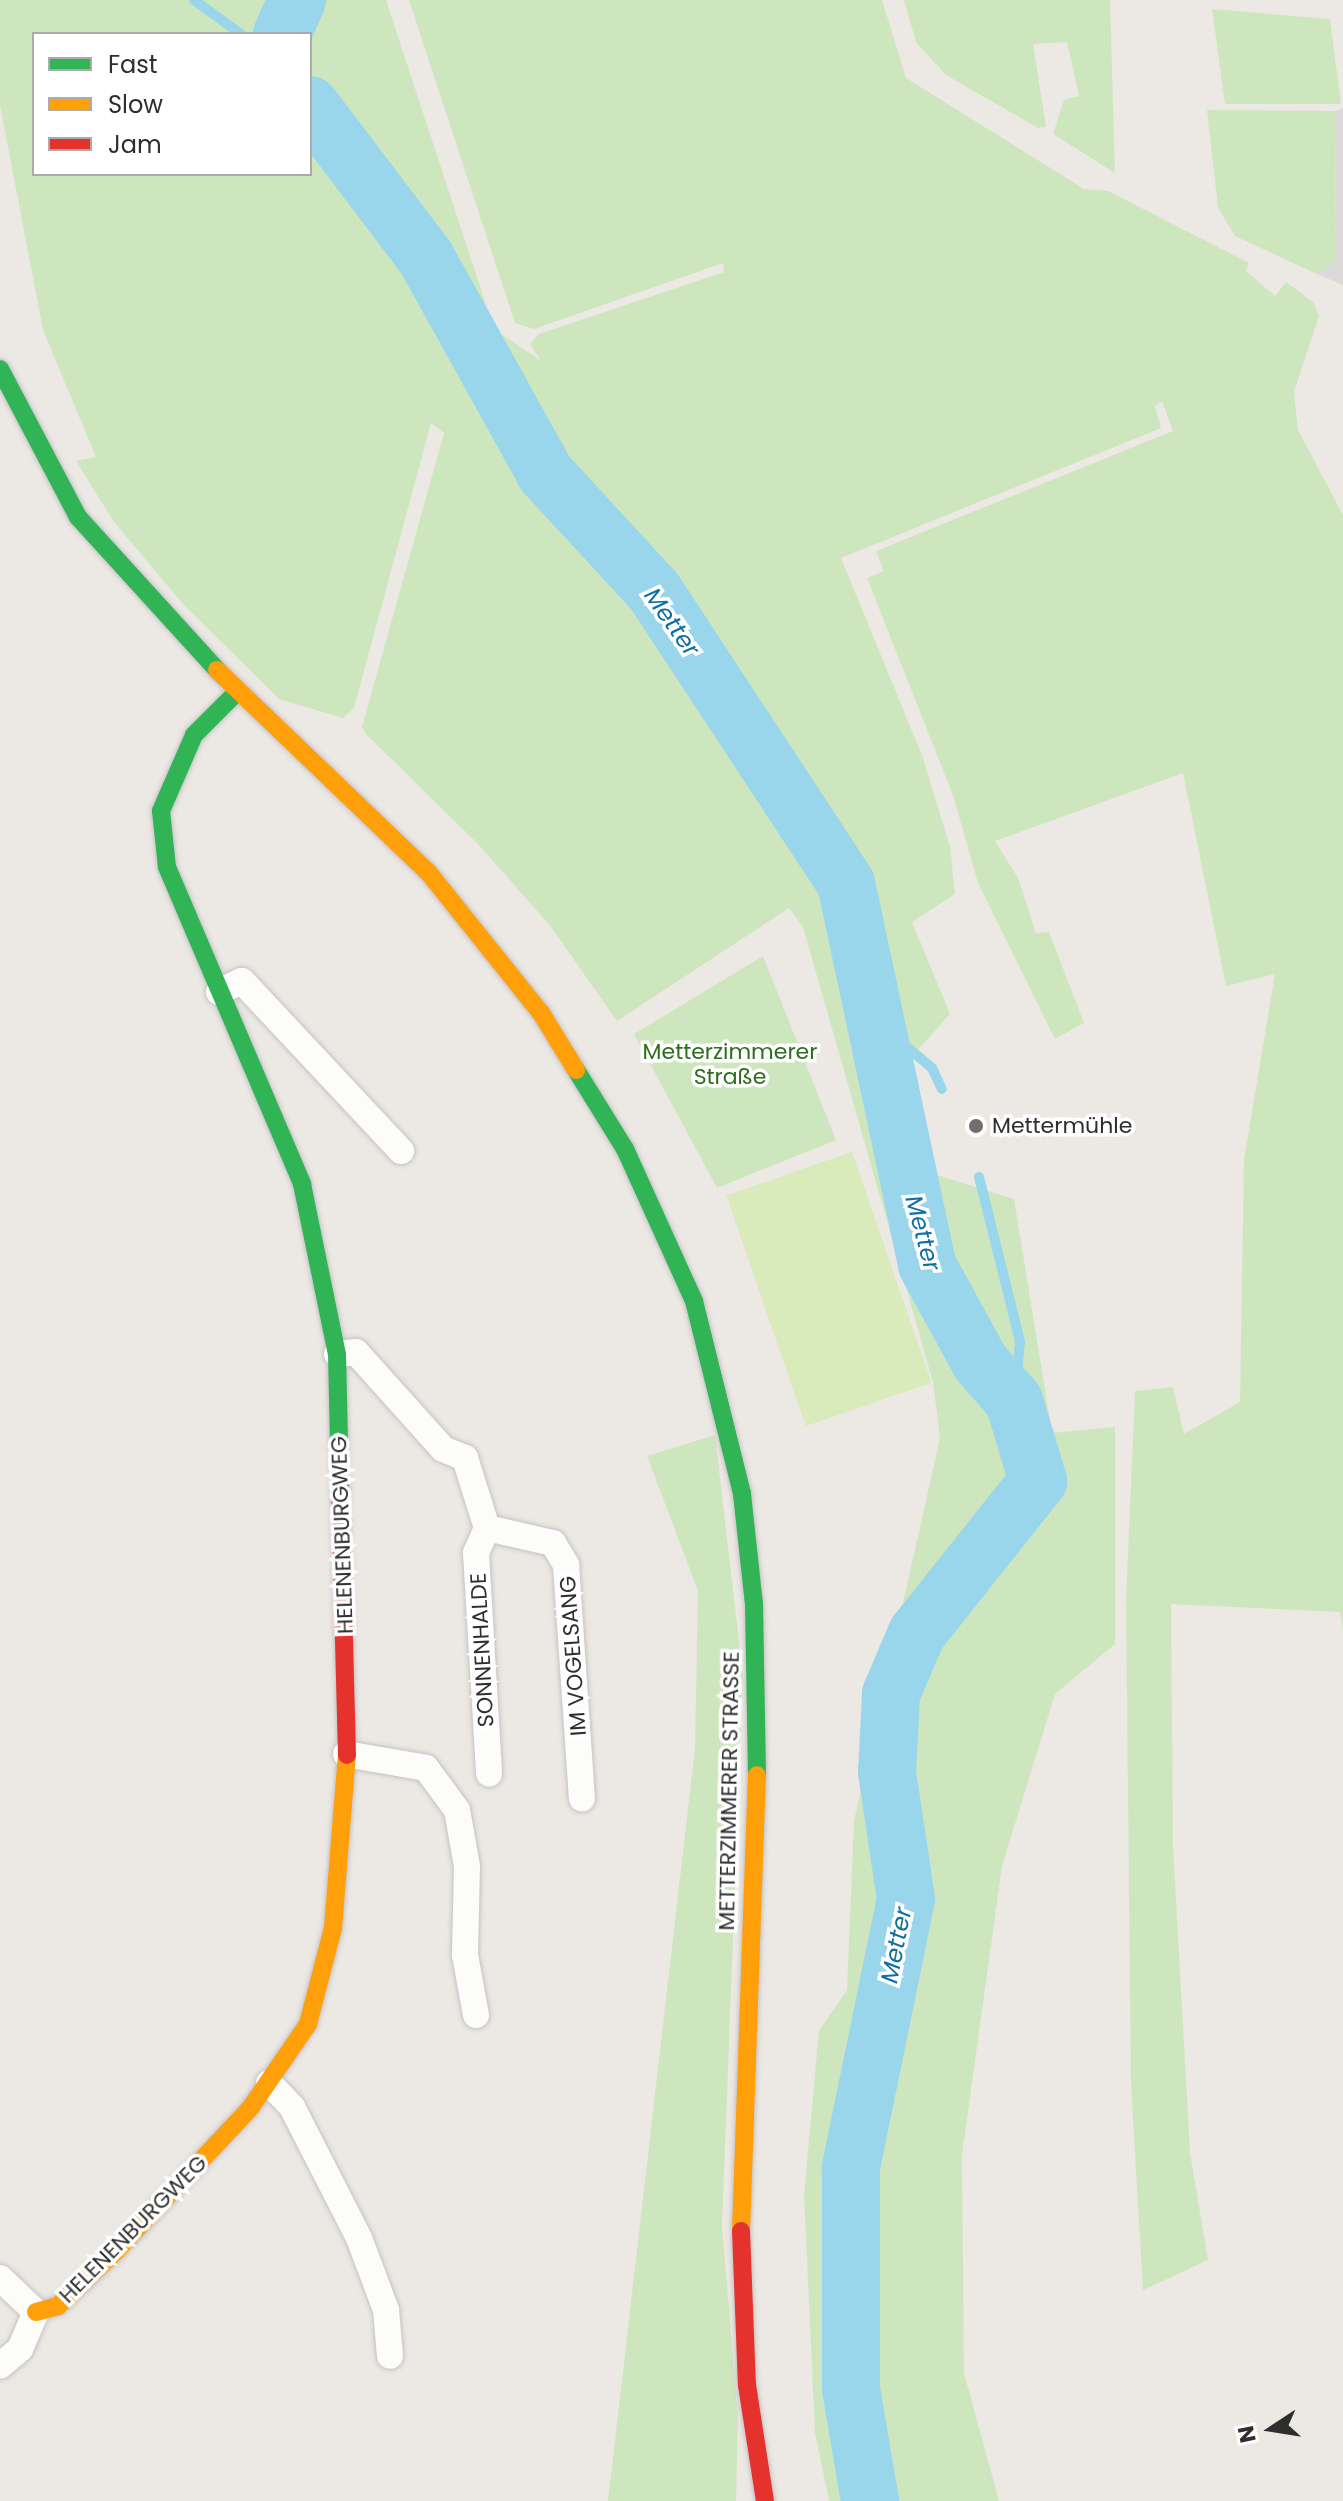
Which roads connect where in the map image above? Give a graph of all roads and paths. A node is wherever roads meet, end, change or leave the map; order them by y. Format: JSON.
{"nodes":[{"id":1,"x":0,"y":369,"type":"edge"},
{"id":2,"x":237,"y":692,"type":"junction"},
{"id":3,"x":219,"y":992,"type":"junction"},
{"id":4,"x":401,"y":1151,"type":"dead end"},
{"id":5,"x":337,"y":1354,"type":"junction"},
{"id":6,"x":487,"y":1528,"type":"junction"},
{"id":7,"x":346,"y":1754,"type":"junction"},
{"id":8,"x":489,"y":1774,"type":"dead end"},
{"id":9,"x":582,"y":1798,"type":"dead end"},
{"id":10,"x":476,"y":2015,"type":"dead end"},
{"id":11,"x":269,"y":2083,"type":"junction"},
{"id":12,"x":0,"y":2278,"type":"edge"},
{"id":13,"x":36,"y":2312,"type":"junction"},
{"id":14,"x":390,"y":2356,"type":"dead end"},
{"id":15,"x":0,"y":2366,"type":"edge"},
{"id":16,"x":765,"y":2501,"type":"edge"}],
"edges":[{"from":1,"to":2,"type":"main road","name":"METTERZIMMERER STRASSE"},
{"from":2,"to":3,"type":"main road","name":"HELENENBURGWEG"},
{"from":2,"to":16,"type":"main road","name":"METTERZIMMERER STRASSE"},
{"from":3,"to":4,"type":"street"},
{"from":3,"to":5,"type":"main road","name":"HELENENBURGWEG"},
{"from":5,"to":6,"type":"street"},
{"from":5,"to":7,"type":"main road","name":"HELENENBURGWEG"},
{"from":6,"to":8,"type":"street","name":"SONNENHALDE"},
{"from":6,"to":9,"type":"street","name":"IM VOGELSANG"},
{"from":7,"to":10,"type":"street"},
{"from":7,"to":11,"type":"main road","name":"HELENENBURGWEG"},
{"from":11,"to":13,"type":"main road","name":"HELENENBURGWEG"},
{"from":11,"to":14,"type":"street"},
{"from":12,"to":13,"type":"street"},
{"from":13,"to":15,"type":"street","name":"HELENENBURGWEG"}]}
